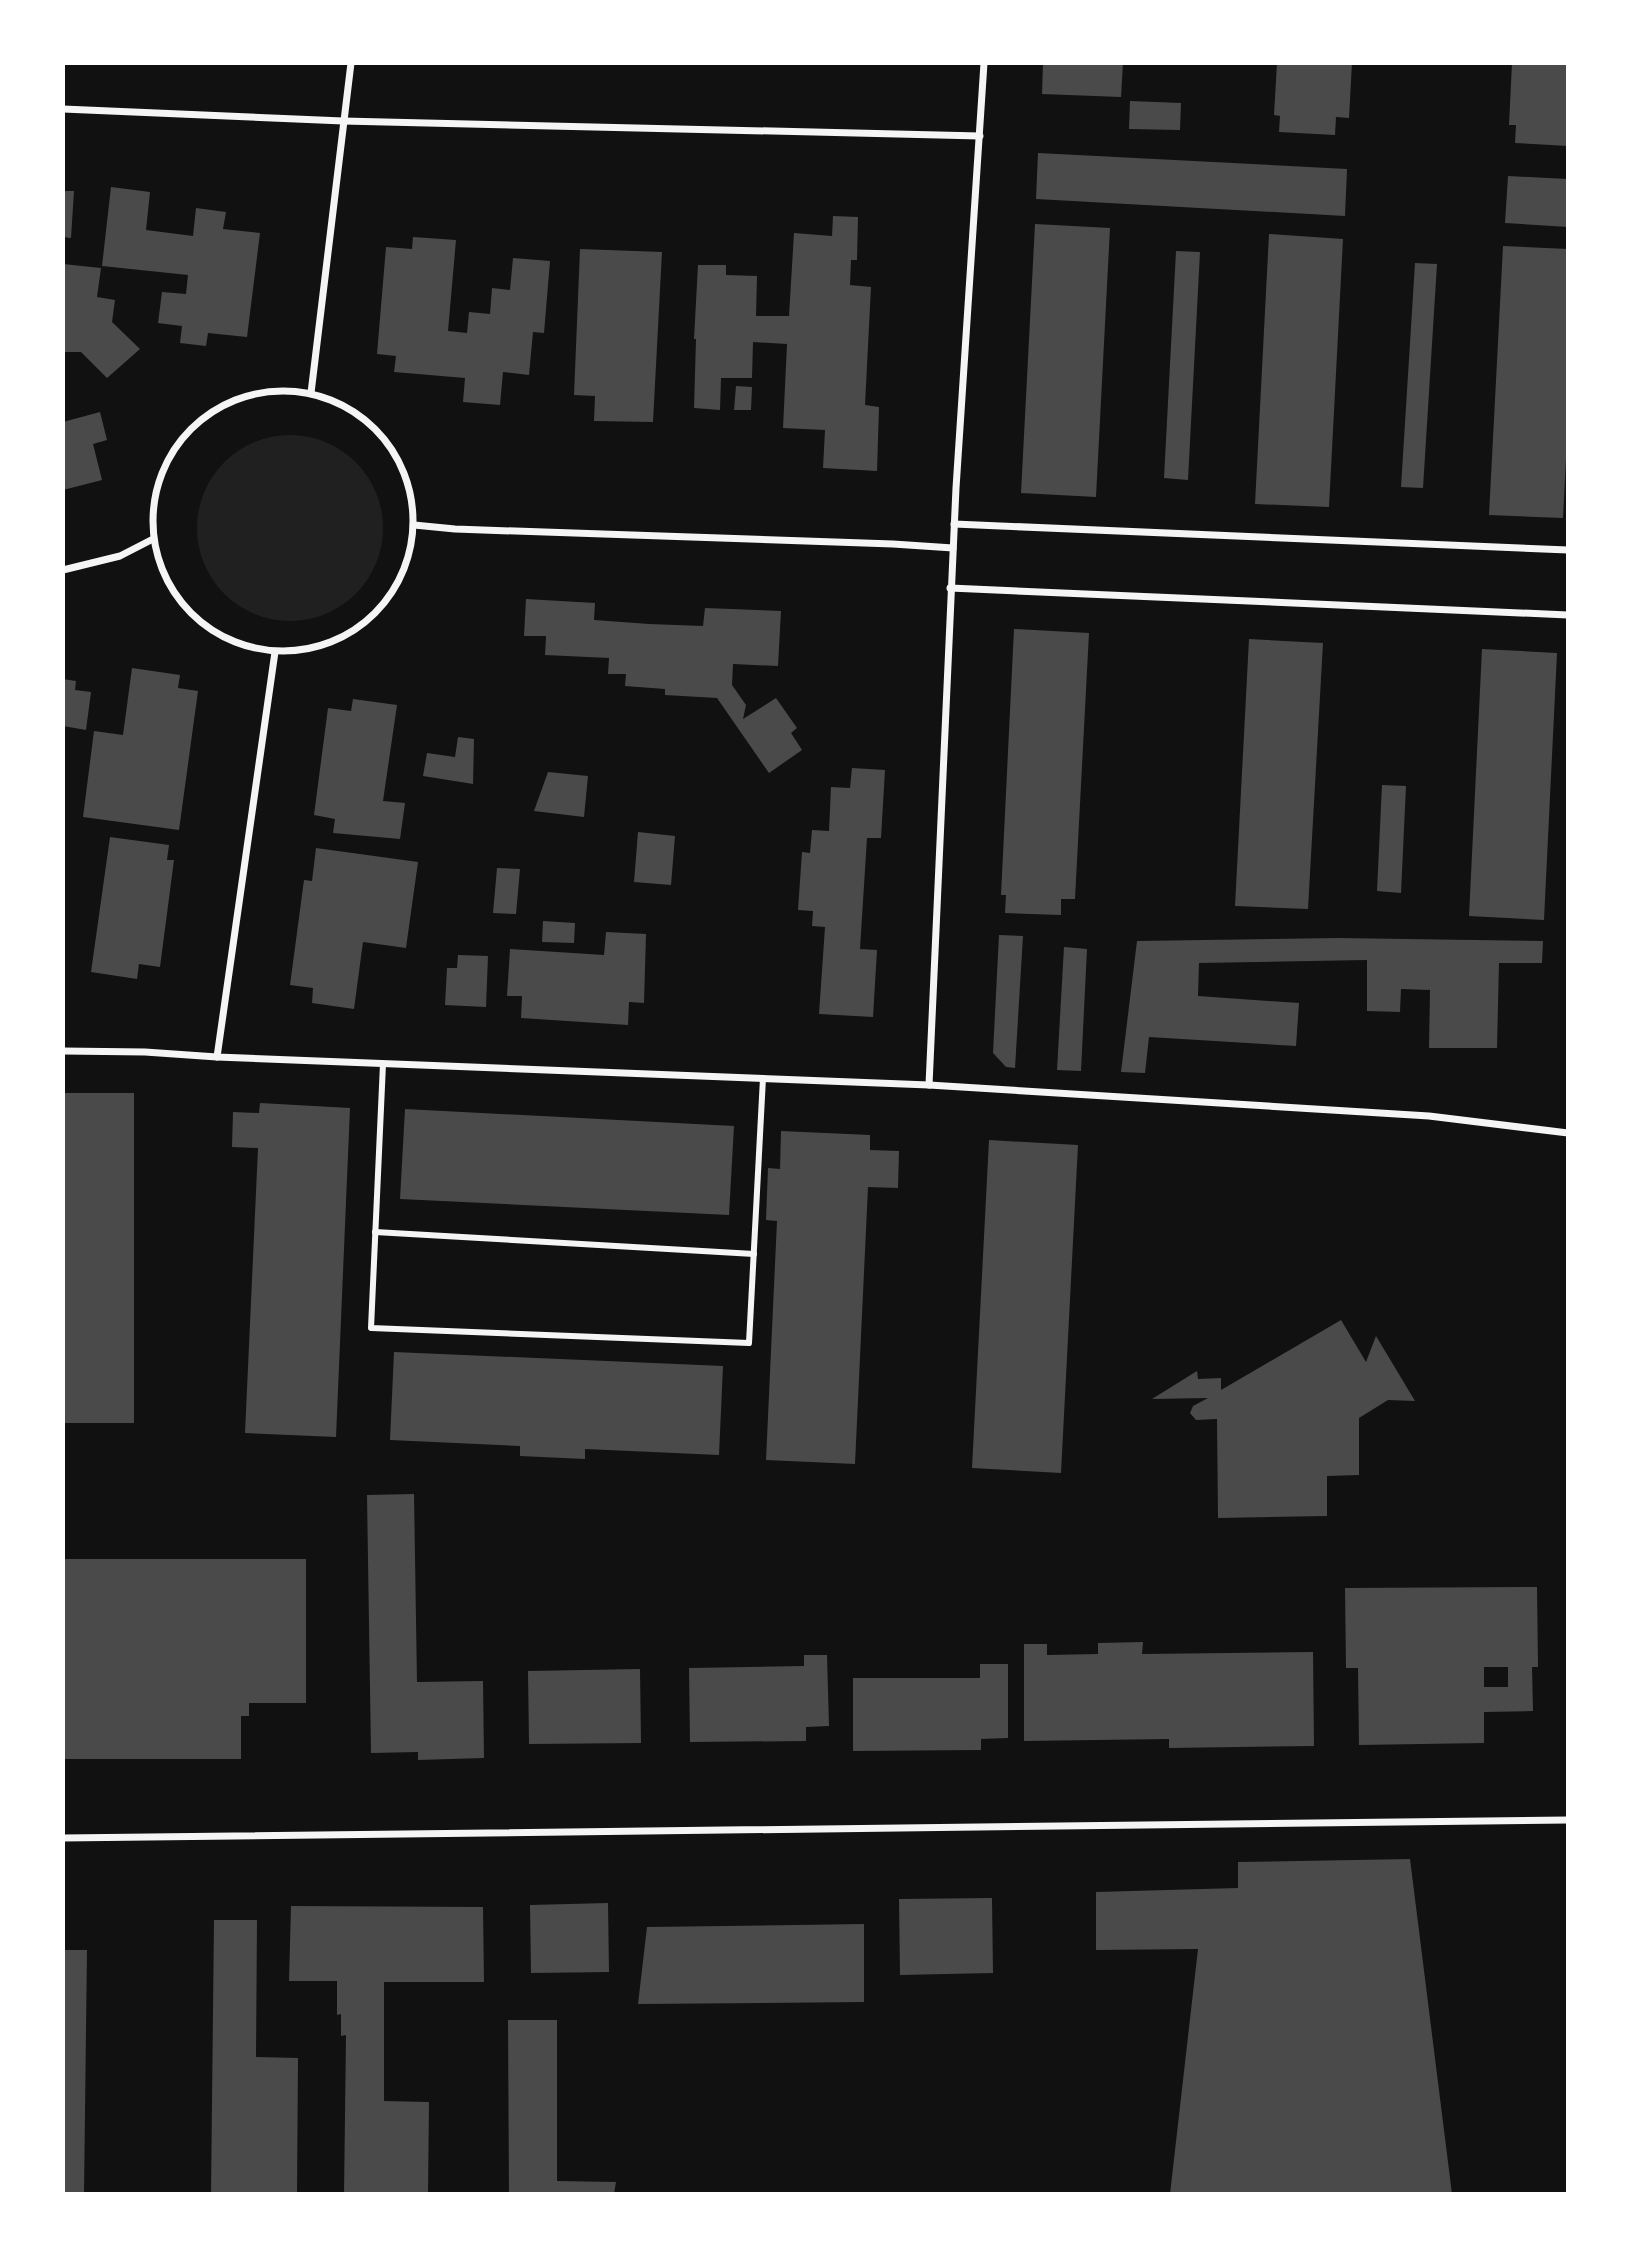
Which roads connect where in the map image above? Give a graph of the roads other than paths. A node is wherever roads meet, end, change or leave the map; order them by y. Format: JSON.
{"nodes":[{"id":1,"x":351,"y":63,"type":"edge"},
{"id":2,"x":984,"y":63,"type":"edge"},
{"id":3,"x":63,"y":109,"type":"edge"},
{"id":4,"x":343,"y":121,"type":"junction"},
{"id":5,"x":980,"y":136,"type":"junction"},
{"id":6,"x":311,"y":393,"type":"junction"},
{"id":7,"x":954,"y":524,"type":"junction"},
{"id":8,"x":414,"y":525,"type":"junction"},
{"id":9,"x":153,"y":539,"type":"junction"},
{"id":10,"x":953,"y":548,"type":"junction"},
{"id":11,"x":1568,"y":550,"type":"edge"},
{"id":12,"x":63,"y":570,"type":"edge"},
{"id":13,"x":950,"y":589,"type":"junction"},
{"id":14,"x":1568,"y":615,"type":"edge"},
{"id":15,"x":275,"y":652,"type":"junction"},
{"id":16,"x":63,"y":1051,"type":"edge"},
{"id":17,"x":217,"y":1057,"type":"junction"},
{"id":18,"x":383,"y":1064,"type":"junction"},
{"id":19,"x":763,"y":1078,"type":"junction"},
{"id":20,"x":929,"y":1085,"type":"junction"},
{"id":21,"x":1568,"y":1133,"type":"edge"},
{"id":22,"x":375,"y":1233,"type":"junction"},
{"id":23,"x":754,"y":1254,"type":"junction"},
{"id":24,"x":1568,"y":1820,"type":"edge"},
{"id":25,"x":63,"y":1838,"type":"edge"}],
"edges":[{"from":1,"to":4,"type":"street"},
{"from":2,"to":5,"type":"street"},
{"from":3,"to":4,"type":"street"},
{"from":4,"to":5,"type":"street"},
{"from":4,"to":6,"type":"street"},
{"from":5,"to":7,"type":"street"},
{"from":6,"to":8,"type":"street"},
{"from":6,"to":9,"type":"street"},
{"from":7,"to":10,"type":"street"},
{"from":7,"to":11,"type":"street"},
{"from":8,"to":10,"type":"street"},
{"from":8,"to":15,"type":"street"},
{"from":9,"to":12,"type":"street"},
{"from":9,"to":15,"type":"street"},
{"from":10,"to":13,"type":"street"},
{"from":13,"to":14,"type":"street"},
{"from":13,"to":20,"type":"street"},
{"from":15,"to":17,"type":"street"},
{"from":16,"to":17,"type":"street"},
{"from":17,"to":18,"type":"street"},
{"from":18,"to":19,"type":"street"},
{"from":18,"to":22,"type":"street"},
{"from":19,"to":20,"type":"street"},
{"from":19,"to":23,"type":"street"},
{"from":20,"to":21,"type":"street"},
{"from":22,"to":23,"type":"street"},
{"from":22,"to":23,"type":"street"},
{"from":24,"to":25,"type":"street"}]}
